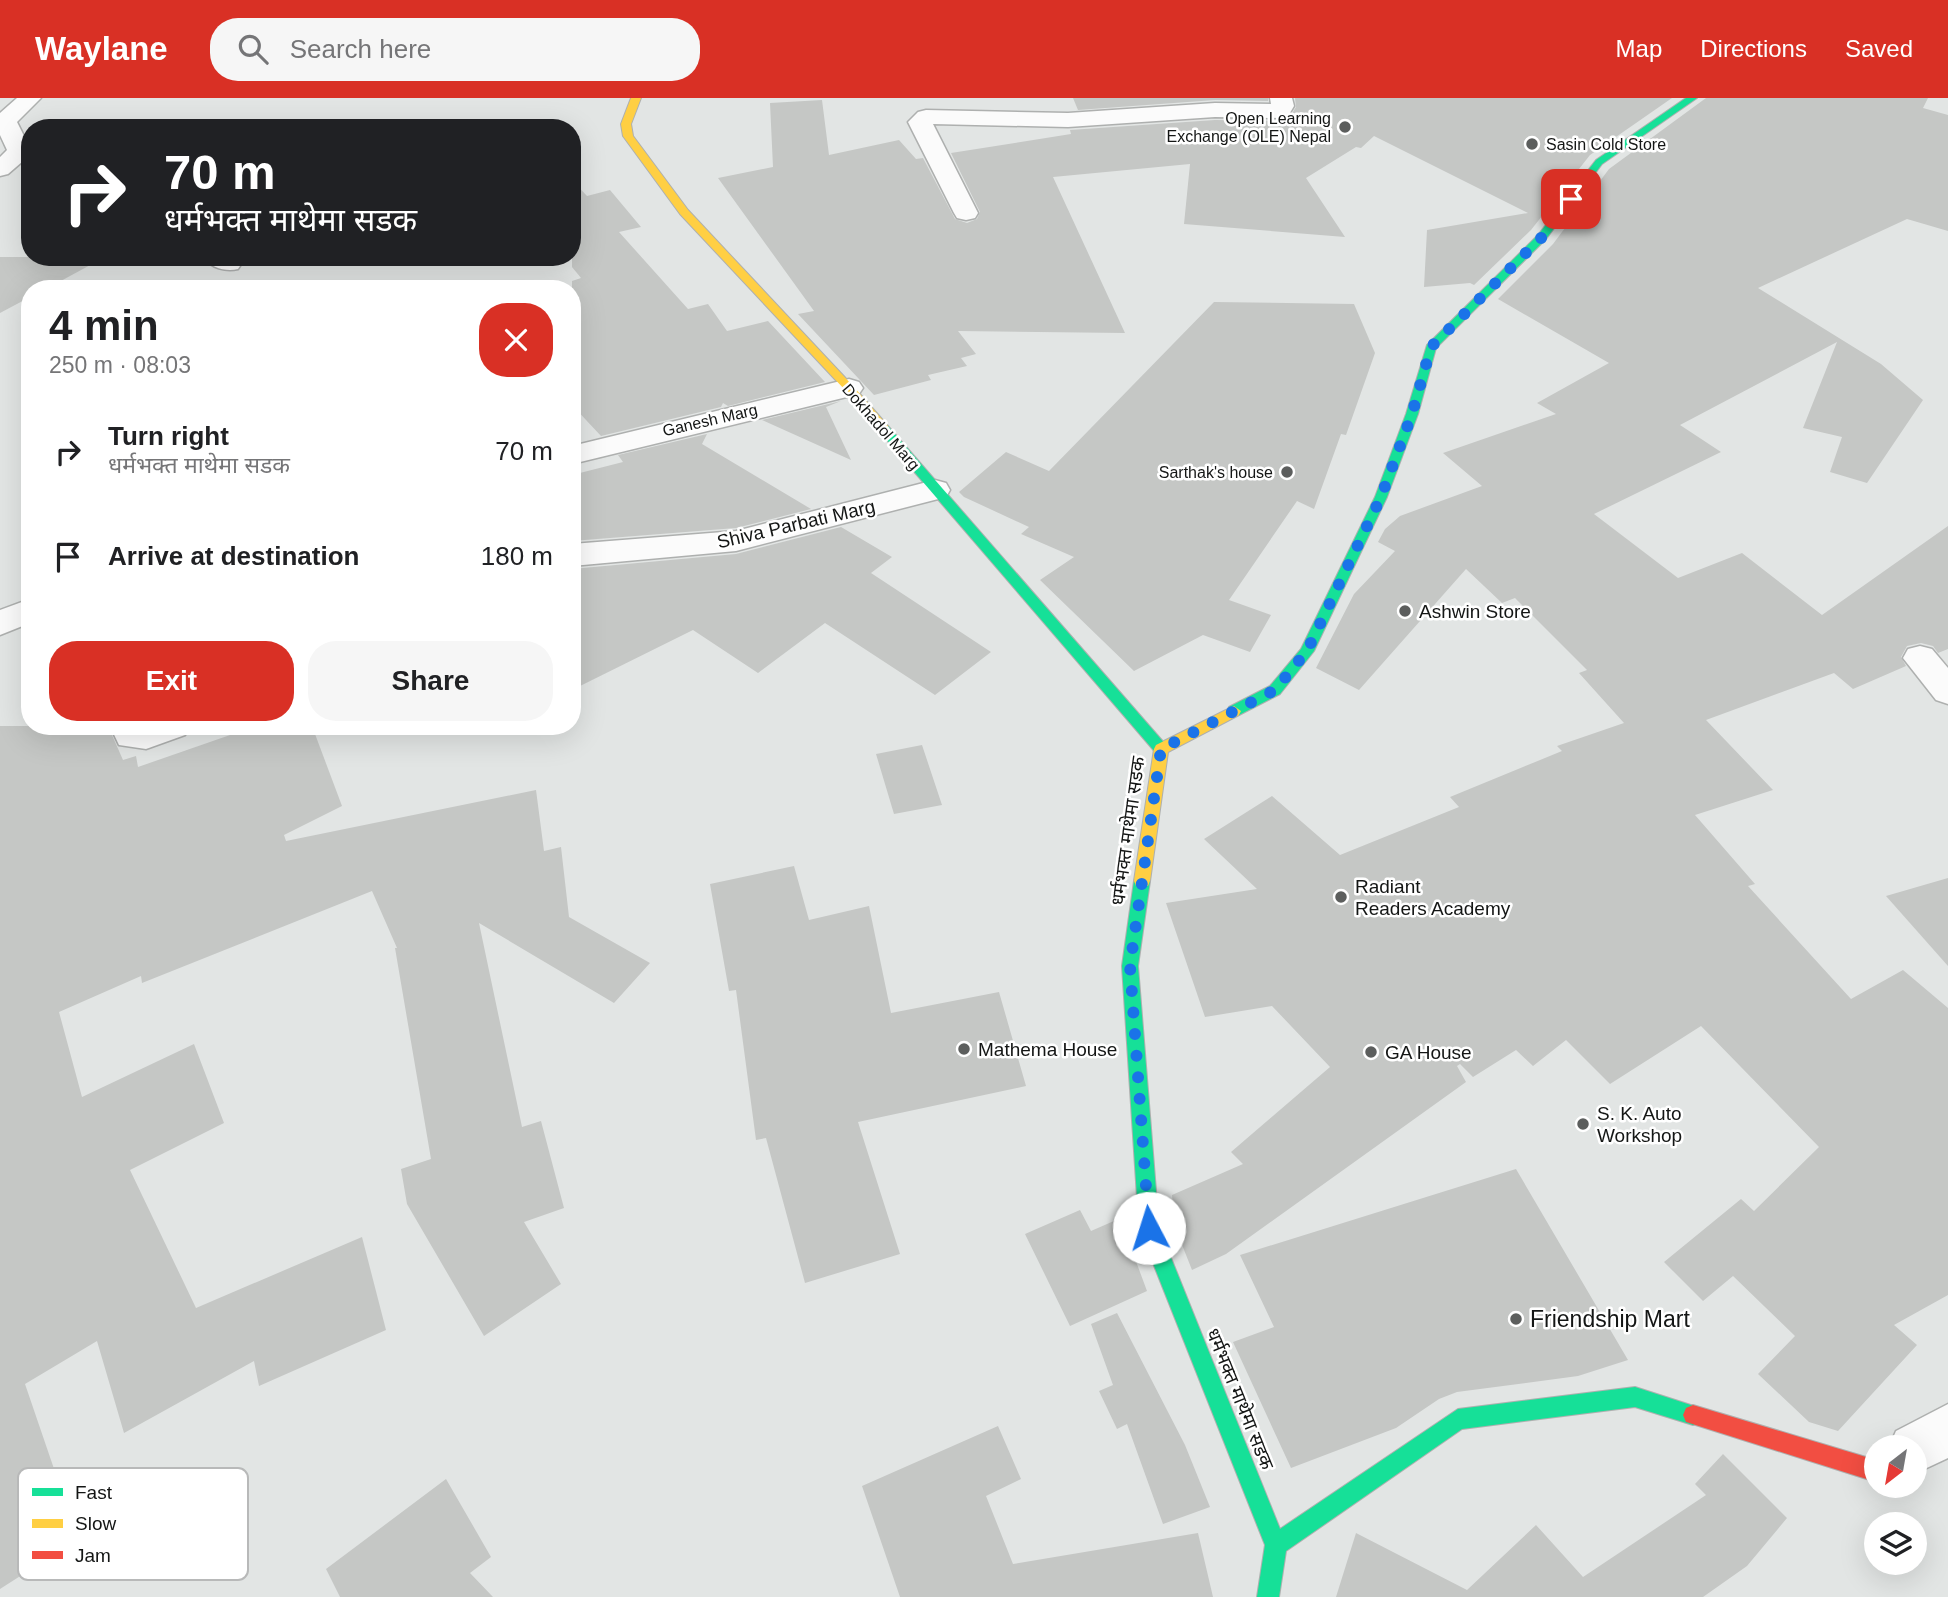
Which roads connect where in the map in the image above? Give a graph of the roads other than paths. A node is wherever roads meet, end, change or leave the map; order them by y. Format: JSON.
{"nodes":[{"id":1,"x":30,"y":98,"type":"edge"},
{"id":2,"x":636,"y":98,"type":"edge"},
{"id":3,"x":1280,"y":98,"type":"edge"},
{"id":4,"x":1692,"y":98,"type":"edge"},
{"id":5,"x":21,"y":147,"type":"edge"},
{"id":6,"x":21,"y":156,"type":"edge"},
{"id":7,"x":0,"y":169,"type":"edge"},
{"id":8,"x":966,"y":213,"type":"dead end"},
{"id":9,"x":849,"y":388,"type":"junction"},
{"id":10,"x":581,"y":453,"type":"edge"},
{"id":11,"x":935,"y":490,"type":"junction"},
{"id":12,"x":581,"y":554,"type":"edge"},
{"id":13,"x":21,"y":614,"type":"edge"},
{"id":14,"x":0,"y":623,"type":"edge"},
{"id":15,"x":1920,"y":658,"type":"dead end"},
{"id":16,"x":1948,"y":691,"type":"edge"},
{"id":17,"x":132,"y":735,"type":"edge"},
{"id":18,"x":149,"y":735,"type":"edge"},
{"id":19,"x":1161,"y":749,"type":"junction"},
{"id":20,"x":1948,"y":1429,"type":"edge"},
{"id":21,"x":1927,"y":1441,"type":"edge"},
{"id":22,"x":1864,"y":1467,"type":"edge"},
{"id":23,"x":1276,"y":1545,"type":"junction"},
{"id":24,"x":1268,"y":1597,"type":"edge"}],
"edges":[{"from":1,"to":5,"type":"street"},
{"from":2,"to":9,"type":"main road","name":"Dokhadol Marg"},
{"from":3,"to":8,"type":"street"},
{"from":4,"to":19,"type":"main road","name":"धर्मभक्त माथेमा सडक"},
{"from":6,"to":7,"type":"street"},
{"from":9,"to":10,"type":"street","name":"Ganesh Marg"},
{"from":9,"to":11,"type":"main road","name":"Dokhadol Marg"},
{"from":11,"to":12,"type":"street","name":"Shiva Parbati Marg"},
{"from":11,"to":19,"type":"main road","name":"Dokhadol Marg"},
{"from":13,"to":14,"type":"street"},
{"from":15,"to":16,"type":"street"},
{"from":17,"to":18,"type":"street"},
{"from":19,"to":23,"type":"main road","name":"धर्मभक्त माथेमा सडक"},
{"from":20,"to":21,"type":"street"},
{"from":22,"to":23,"type":"main road"},
{"from":23,"to":24,"type":"main road"}]}
